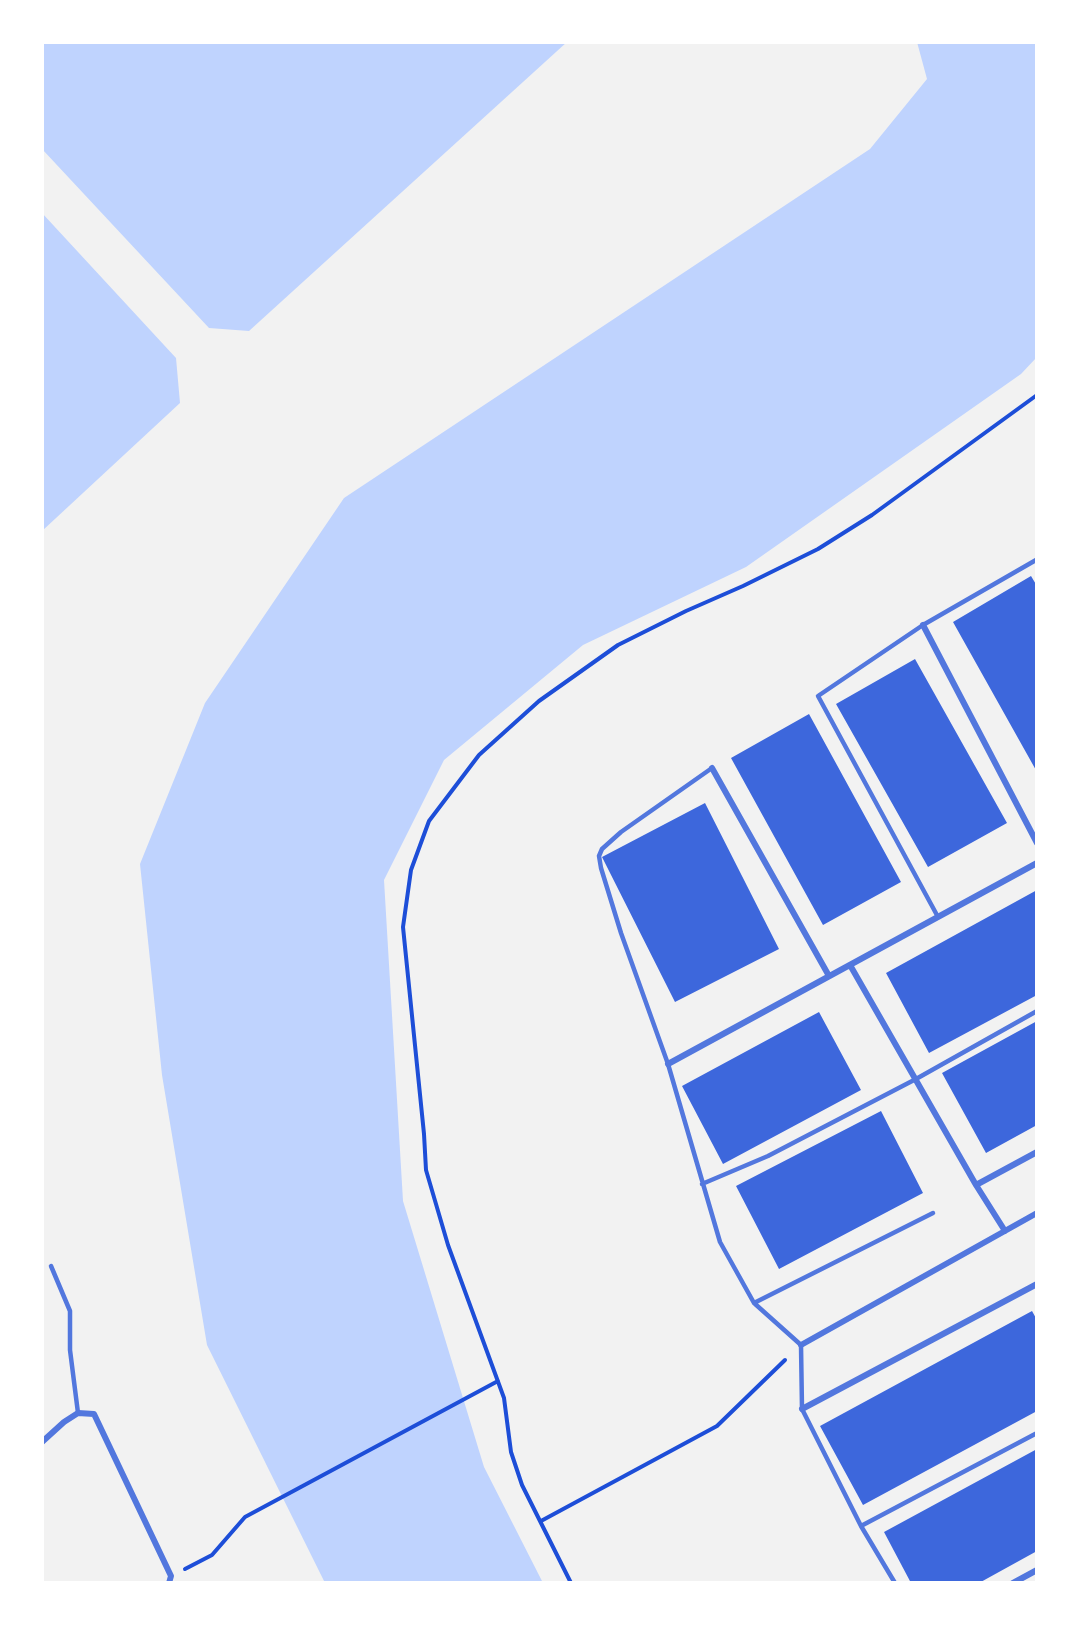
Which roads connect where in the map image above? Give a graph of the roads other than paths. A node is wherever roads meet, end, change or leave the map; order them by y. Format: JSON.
{"nodes":[{"id":1,"x":1037,"y":562,"type":"edge"},
{"id":2,"x":923,"y":625,"type":"junction"},
{"id":3,"x":712,"y":768,"type":"joint"},
{"id":4,"x":1037,"y":843,"type":"edge"},
{"id":5,"x":1037,"y":863,"type":"edge"},
{"id":6,"x":938,"y":917,"type":"junction"},
{"id":7,"x":850,"y":965,"type":"junction"},
{"id":8,"x":829,"y":976,"type":"junction"},
{"id":9,"x":1037,"y":1011,"type":"edge"},
{"id":10,"x":668,"y":1064,"type":"junction"},
{"id":11,"x":916,"y":1078,"type":"junction"},
{"id":12,"x":1037,"y":1152,"type":"edge"},
{"id":13,"x":702,"y":1184,"type":"junction"},
{"id":14,"x":976,"y":1185,"type":"junction"},
{"id":15,"x":933,"y":1213,"type":"dead end"},
{"id":16,"x":1037,"y":1214,"type":"edge"},
{"id":17,"x":1005,"y":1230,"type":"junction"},
{"id":18,"x":51,"y":1266,"type":"dead end"},
{"id":19,"x":1037,"y":1284,"type":"edge"},
{"id":20,"x":754,"y":1304,"type":"junction"},
{"id":21,"x":801,"y":1345,"type":"junction"},
{"id":22,"x":802,"y":1409,"type":"junction"},
{"id":23,"x":78,"y":1413,"type":"junction"},
{"id":24,"x":1037,"y":1433,"type":"edge"},
{"id":25,"x":42,"y":1442,"type":"edge"},
{"id":26,"x":861,"y":1526,"type":"junction"},
{"id":27,"x":1037,"y":1570,"type":"edge"},
{"id":28,"x":170,"y":1580,"type":"edge"},
{"id":29,"x":895,"y":1583,"type":"edge"},
{"id":30,"x":1013,"y":1583,"type":"edge"}],
"edges":[{"from":1,"to":2,"type":"lane"},
{"from":2,"to":4,"type":"street"},
{"from":2,"to":6,"type":"lane"},
{"from":3,"to":8,"type":"street"},
{"from":3,"to":10,"type":"lane"},
{"from":5,"to":6,"type":"street"},
{"from":6,"to":7,"type":"street"},
{"from":7,"to":8,"type":"street"},
{"from":7,"to":11,"type":"street"},
{"from":8,"to":10,"type":"street"},
{"from":9,"to":11,"type":"lane"},
{"from":10,"to":13,"type":"lane"},
{"from":11,"to":13,"type":"lane"},
{"from":11,"to":14,"type":"street"},
{"from":12,"to":14,"type":"street"},
{"from":13,"to":20,"type":"lane"},
{"from":14,"to":17,"type":"street"},
{"from":15,"to":20,"type":"lane"},
{"from":16,"to":17,"type":"street"},
{"from":17,"to":21,"type":"street"},
{"from":18,"to":23,"type":"lane"},
{"from":19,"to":22,"type":"street"},
{"from":20,"to":21,"type":"lane"},
{"from":21,"to":22,"type":"lane"},
{"from":22,"to":26,"type":"lane"},
{"from":23,"to":25,"type":"street"},
{"from":23,"to":28,"type":"street"},
{"from":24,"to":26,"type":"lane"},
{"from":26,"to":29,"type":"lane"},
{"from":27,"to":30,"type":"street"}]}
